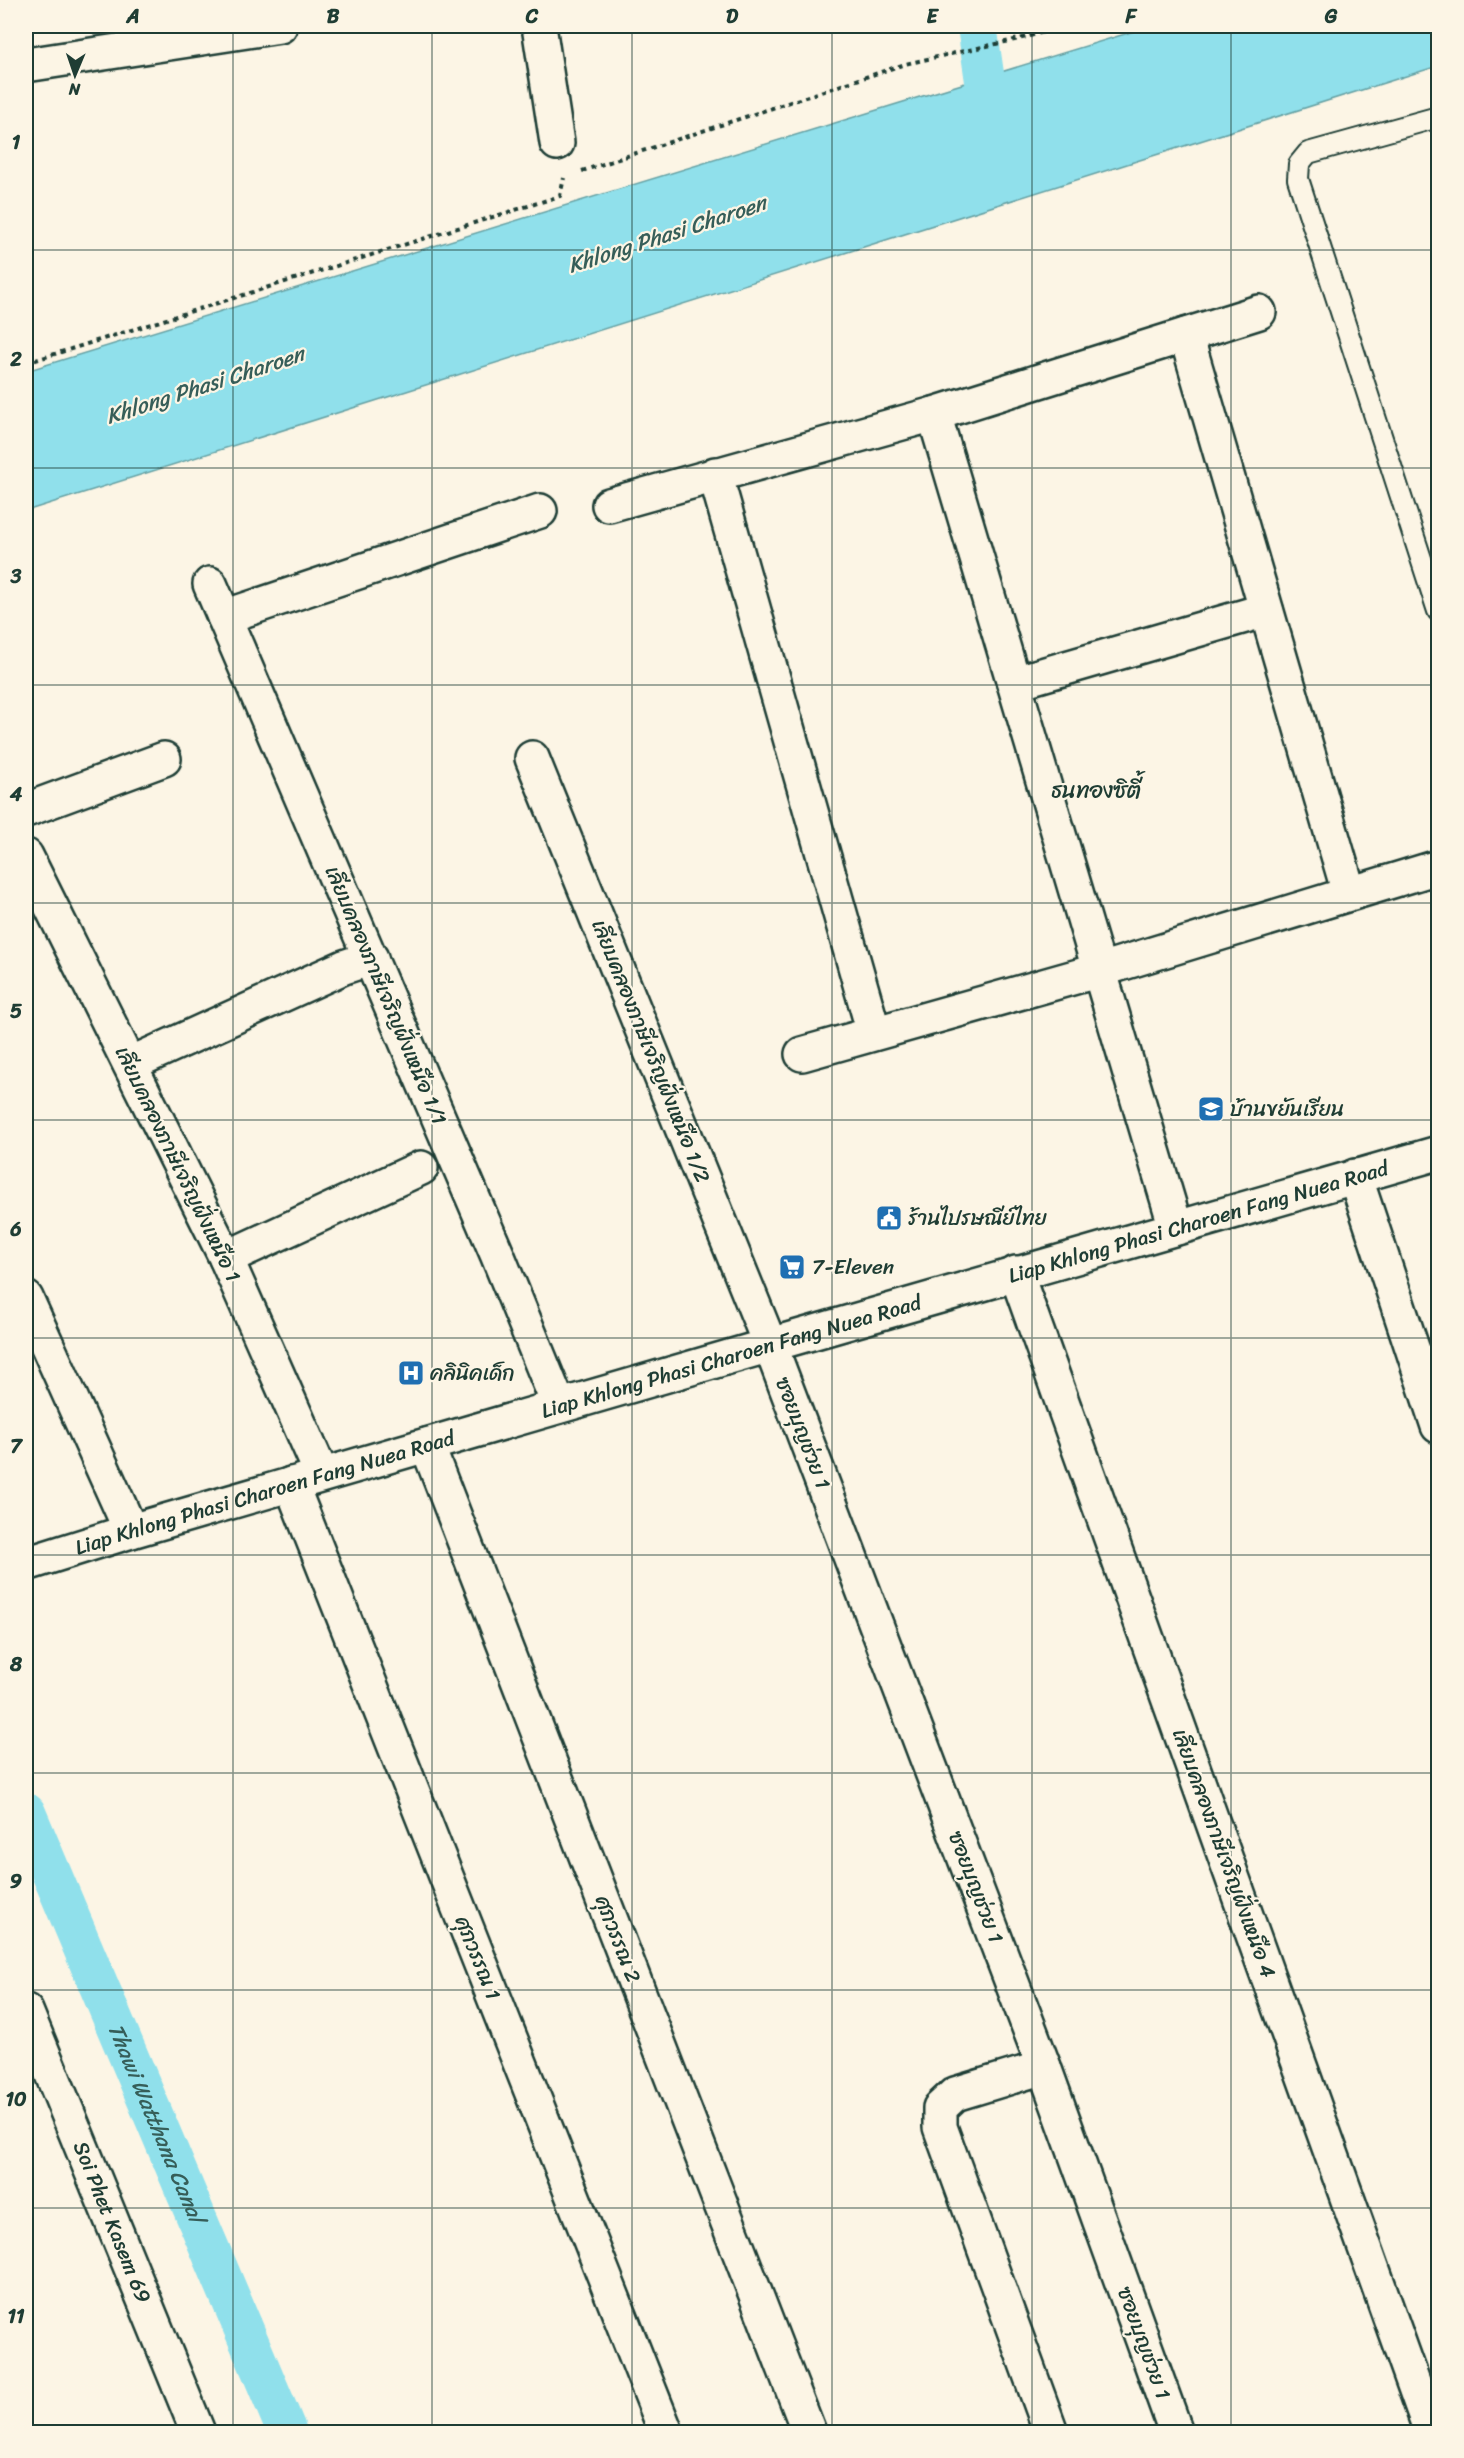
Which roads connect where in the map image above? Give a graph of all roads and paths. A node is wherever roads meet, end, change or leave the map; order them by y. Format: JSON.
{"nodes":[{"id":1,"x":280,"y":26,"type":"edge"},
{"id":2,"x":539,"y":26,"type":"edge"},
{"id":3,"x":1065,"y":26,"type":"edge"},
{"id":4,"x":26,"y":65,"type":"edge"},
{"id":5,"x":1438,"y":117,"type":"edge"},
{"id":6,"x":557,"y":143,"type":"dead end"},
{"id":7,"x":576,"y":174,"type":"dead end"},
{"id":8,"x":565,"y":177,"type":"dead end"},
{"id":9,"x":1259,"y":312,"type":"dead end"},
{"id":10,"x":1186,"y":335,"type":"junction"},
{"id":11,"x":26,"y":363,"type":"edge"},
{"id":12,"x":934,"y":414,"type":"junction"},
{"id":13,"x":715,"y":474,"type":"junction"},
{"id":14,"x":609,"y":505,"type":"dead end"},
{"id":15,"x":540,"y":511,"type":"dead end"},
{"id":16,"x":210,"y":584,"type":"dead end"},
{"id":17,"x":1266,"y":610,"type":"junction"},
{"id":18,"x":1438,"y":611,"type":"edge"},
{"id":19,"x":224,"y":616,"type":"junction"},
{"id":20,"x":1014,"y":683,"type":"junction"},
{"id":21,"x":532,"y":758,"type":"dead end"},
{"id":22,"x":165,"y":759,"type":"dead end"},
{"id":23,"x":26,"y":810,"type":"edge"},
{"id":24,"x":26,"y":856,"type":"edge"},
{"id":25,"x":1438,"y":867,"type":"edge"},
{"id":26,"x":1349,"y":893,"type":"junction"},
{"id":27,"x":370,"y":958,"type":"junction"},
{"id":28,"x":1100,"y":970,"type":"junction"},
{"id":29,"x":874,"y":1033,"type":"junction"},
{"id":30,"x":802,"y":1054,"type":"dead end"},
{"id":31,"x":130,"y":1064,"type":"junction"},
{"id":32,"x":1438,"y":1153,"type":"edge"},
{"id":33,"x":421,"y":1168,"type":"dead end"},
{"id":34,"x":1355,"y":1176,"type":"junction"},
{"id":35,"x":1176,"y":1228,"type":"junction"},
{"id":36,"x":226,"y":1258,"type":"junction"},
{"id":37,"x":1016,"y":1273,"type":"junction"},
{"id":38,"x":26,"y":1298,"type":"edge"},
{"id":39,"x":770,"y":1345,"type":"junction"},
{"id":40,"x":559,"y":1406,"type":"junction"},
{"id":41,"x":1438,"y":1426,"type":"edge"},
{"id":42,"x":427,"y":1444,"type":"junction"},
{"id":43,"x":322,"y":1475,"type":"junction"},
{"id":44,"x":291,"y":1484,"type":"junction"},
{"id":45,"x":131,"y":1530,"type":"junction"},
{"id":46,"x":26,"y":1564,"type":"edge"},
{"id":47,"x":26,"y":2011,"type":"edge"},
{"id":48,"x":1044,"y":2067,"type":"junction"},
{"id":49,"x":198,"y":2433,"type":"edge"},
{"id":50,"x":666,"y":2433,"type":"edge"},
{"id":51,"x":809,"y":2433,"type":"edge"},
{"id":52,"x":1051,"y":2433,"type":"edge"},
{"id":53,"x":1176,"y":2433,"type":"edge"},
{"id":54,"x":1431,"y":2433,"type":"edge"}],
"edges":[{"from":1,"to":4,"type":"street"},
{"from":2,"to":6,"type":"street"},
{"from":3,"to":7,"type":"path"},
{"from":5,"to":18,"type":"lane"},
{"from":8,"to":11,"type":"path"},
{"from":9,"to":10,"type":"street"},
{"from":10,"to":12,"type":"street"},
{"from":10,"to":17,"type":"street"},
{"from":12,"to":13,"type":"street"},
{"from":12,"to":20,"type":"street"},
{"from":13,"to":14,"type":"street"},
{"from":13,"to":29,"type":"street"},
{"from":15,"to":19,"type":"street"},
{"from":16,"to":19,"type":"street","name":"เลียบคลองภาษีเจริญฝั่งเหนือ 1/1"},
{"from":17,"to":20,"type":"street"},
{"from":17,"to":26,"type":"street"},
{"from":19,"to":27,"type":"street","name":"เลียบคลองภาษีเจริญฝั่งเหนือ 1/1"},
{"from":20,"to":28,"type":"street"},
{"from":21,"to":39,"type":"street","name":"เลียบคลองภาษีเจริญฝั่งเหนือ 1/2"},
{"from":22,"to":23,"type":"street"},
{"from":24,"to":31,"type":"street","name":"เลียบคลองภาษีเจริญฝั่งเหนือ 1"},
{"from":25,"to":26,"type":"street"},
{"from":26,"to":28,"type":"street"},
{"from":27,"to":31,"type":"street"},
{"from":27,"to":40,"type":"street","name":"เลียบคลองภาษีเจริญฝั่งเหนือ 1/1"},
{"from":28,"to":29,"type":"street"},
{"from":28,"to":35,"type":"street"},
{"from":29,"to":30,"type":"street"},
{"from":31,"to":36,"type":"street","name":"เลียบคลองภาษีเจริญฝั่งเหนือ 1"},
{"from":32,"to":34,"type":"street","name":"Liap Khlong Phasi Charoen Fang Nuea Road"},
{"from":33,"to":36,"type":"street"},
{"from":34,"to":35,"type":"street","name":"Liap Khlong Phasi Charoen Fang Nuea Road"},
{"from":34,"to":41,"type":"street"},
{"from":35,"to":37,"type":"street","name":"Liap Khlong Phasi Charoen Fang Nuea Road"},
{"from":36,"to":43,"type":"street","name":"เลียบคลองภาษีเจริญฝั่งเหนือ 1"},
{"from":37,"to":39,"type":"street","name":"Liap Khlong Phasi Charoen Fang Nuea Road"},
{"from":37,"to":54,"type":"street","name":"เลียบคลองภาษีเจริญฝั่งเหนือ 4"},
{"from":38,"to":45,"type":"street"},
{"from":39,"to":40,"type":"street","name":"Liap Khlong Phasi Charoen Fang Nuea Road"},
{"from":39,"to":48,"type":"street","name":"ซอยบุญช่วย 1"},
{"from":40,"to":42,"type":"street","name":"Liap Khlong Phasi Charoen Fang Nuea Road"},
{"from":42,"to":43,"type":"street","name":"Liap Khlong Phasi Charoen Fang Nuea Road"},
{"from":42,"to":51,"type":"street","name":"ศุภวรรณ 2"},
{"from":43,"to":44,"type":"street","name":"Liap Khlong Phasi Charoen Fang Nuea Road"},
{"from":44,"to":45,"type":"street","name":"Liap Khlong Phasi Charoen Fang Nuea Road"},
{"from":44,"to":50,"type":"street","name":"ศุภวรรณ 1"},
{"from":45,"to":46,"type":"street","name":"Liap Khlong Phasi Charoen Fang Nuea Road"},
{"from":47,"to":49,"type":"street","name":"Soi Phet Kasem 69"},
{"from":48,"to":52,"type":"street"},
{"from":48,"to":53,"type":"street","name":"ซอยบุญช่วย 1"}]}
